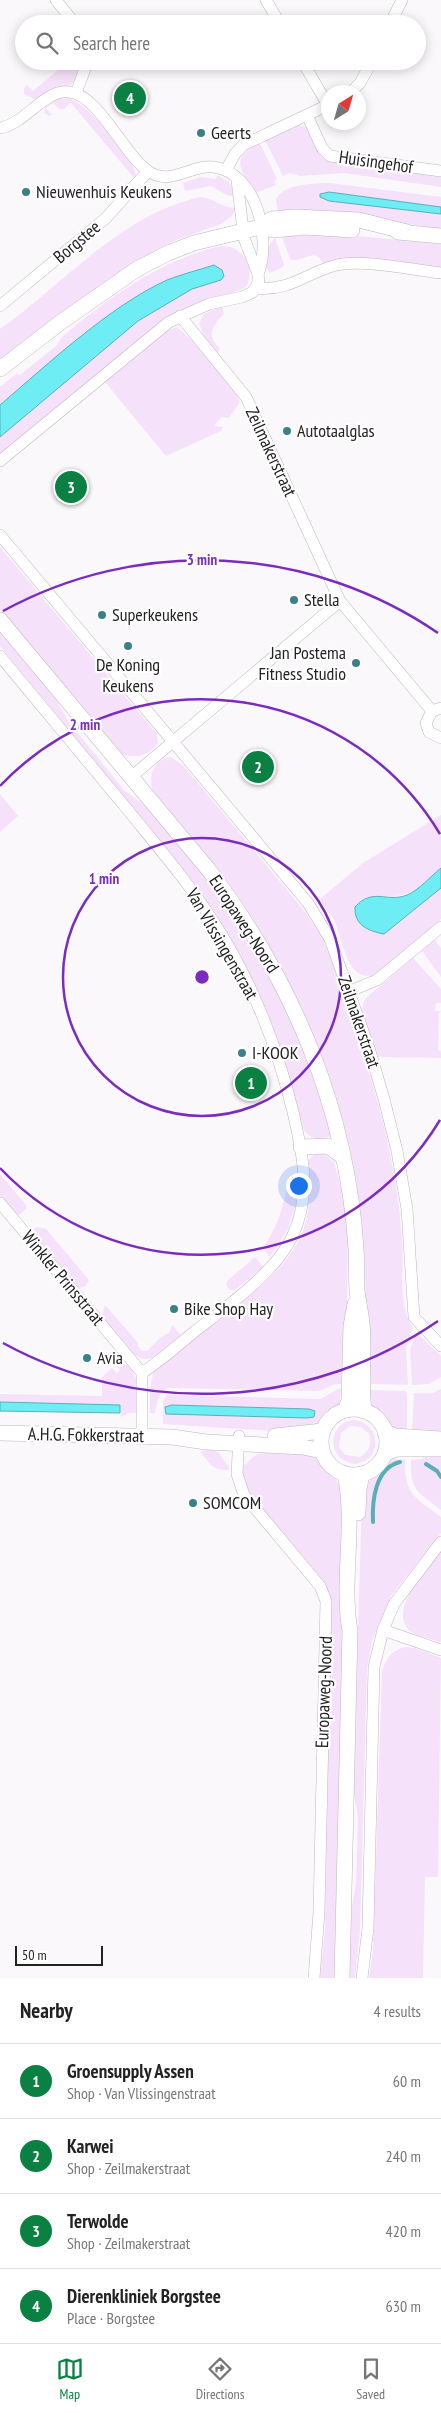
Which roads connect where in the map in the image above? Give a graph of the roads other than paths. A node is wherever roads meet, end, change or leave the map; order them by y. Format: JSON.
{"nodes":[{"id":1,"x":56,"y":0,"type":"edge"},
{"id":2,"x":266,"y":0,"type":"edge"},
{"id":3,"x":402,"y":0,"type":"edge"},
{"id":4,"x":68,"y":15,"type":"edge"},
{"id":5,"x":275,"y":15,"type":"edge"},
{"id":6,"x":394,"y":15,"type":"edge"},
{"id":7,"x":85,"y":70,"type":"edge"},
{"id":8,"x":307,"y":70,"type":"edge"},
{"id":9,"x":367,"y":70,"type":"edge"},
{"id":10,"x":358,"y":85,"type":"edge"},
{"id":11,"x":76,"y":93,"type":"junction"},
{"id":12,"x":321,"y":93,"type":"edge"},
{"id":13,"x":321,"y":108,"type":"edge"},
{"id":14,"x":307,"y":115,"type":"junction"},
{"id":15,"x":0,"y":128,"type":"edge"},
{"id":16,"x":226,"y":170,"type":"junction"},
{"id":17,"x":148,"y":171,"type":"junction"},
{"id":18,"x":441,"y":171,"type":"edge"},
{"id":19,"x":237,"y":180,"type":"junction"},
{"id":20,"x":260,"y":226,"type":"junction"},
{"id":21,"x":242,"y":230,"type":"junction"},
{"id":22,"x":441,"y":236,"type":"edge"},
{"id":23,"x":258,"y":274,"type":"junction"},
{"id":24,"x":441,"y":274,"type":"edge"},
{"id":25,"x":256,"y":288,"type":"junction"},
{"id":26,"x":98,"y":297,"type":"junction"},
{"id":27,"x":0,"y":306,"type":"edge"},
{"id":28,"x":180,"y":316,"type":"junction"},
{"id":29,"x":0,"y":369,"type":"edge"},
{"id":30,"x":0,"y":381,"type":"edge"},
{"id":31,"x":0,"y":461,"type":"edge"},
{"id":32,"x":0,"y":535,"type":"edge"},
{"id":33,"x":340,"y":601,"type":"junction"},
{"id":34,"x":0,"y":620,"type":"edge"},
{"id":35,"x":0,"y":656,"type":"edge"},
{"id":36,"x":437,"y":709,"type":"edge"},
{"id":37,"x":441,"y":738,"type":"edge"},
{"id":38,"x":172,"y":741,"type":"junction"},
{"id":39,"x":131,"y":777,"type":"junction"},
{"id":40,"x":441,"y":927,"type":"edge"},
{"id":41,"x":350,"y":991,"type":"junction"},
{"id":42,"x":301,"y":1147,"type":"junction"},
{"id":43,"x":343,"y":1156,"type":"junction"},
{"id":44,"x":0,"y":1203,"type":"edge"},
{"id":45,"x":357,"y":1291,"type":"junction"},
{"id":46,"x":441,"y":1346,"type":"edge"},
{"id":47,"x":142,"y":1373,"type":"junction"},
{"id":48,"x":346,"y":1410,"type":"junction"},
{"id":49,"x":364,"y":1411,"type":"junction"},
{"id":50,"x":323,"y":1431,"type":"junction"},
{"id":51,"x":385,"y":1432,"type":"junction"},
{"id":52,"x":0,"y":1433,"type":"edge"},
{"id":53,"x":142,"y":1436,"type":"junction"},
{"id":54,"x":441,"y":1439,"type":"edge"},
{"id":55,"x":238,"y":1440,"type":"junction"},
{"id":56,"x":441,"y":1449,"type":"edge"},
{"id":57,"x":322,"y":1451,"type":"junction"},
{"id":58,"x":385,"y":1452,"type":"junction"},
{"id":59,"x":345,"y":1474,"type":"junction"},
{"id":60,"x":362,"y":1474,"type":"junction"},
{"id":61,"x":441,"y":1542,"type":"edge"},
{"id":62,"x":383,"y":1630,"type":"junction"},
{"id":63,"x":350,"y":1631,"type":"junction"},
{"id":64,"x":441,"y":1650,"type":"edge"},
{"id":65,"x":314,"y":1978,"type":"edge"},
{"id":66,"x":342,"y":1978,"type":"edge"},
{"id":67,"x":362,"y":1978,"type":"edge"}],
"edges":[{"from":1,"to":4,"type":"street"},
{"from":2,"to":5,"type":"street"},
{"from":3,"to":6,"type":"street"},
{"from":7,"to":11,"type":"street"},
{"from":8,"to":12,"type":"street"},
{"from":9,"to":10,"type":"street"},
{"from":11,"to":15,"type":"street"},
{"from":11,"to":17,"type":"street"},
{"from":13,"to":14,"type":"street"},
{"from":14,"to":16,"type":"street"},
{"from":14,"to":18,"type":"street","name":"Huisingehof"},
{"from":16,"to":17,"type":"street"},
{"from":16,"to":19,"type":"street"},
{"from":17,"to":27,"type":"street","name":"Borgstee"},
{"from":19,"to":20,"type":"street"},
{"from":19,"to":21,"type":"street"},
{"from":20,"to":21,"type":"main road"},
{"from":20,"to":22,"type":"main road"},
{"from":20,"to":23,"type":"street"},
{"from":21,"to":23,"type":"street"},
{"from":21,"to":26,"type":"main road"},
{"from":23,"to":25,"type":"street"},
{"from":24,"to":25,"type":"street"},
{"from":25,"to":28,"type":"street"},
{"from":26,"to":29,"type":"main road"},
{"from":26,"to":30,"type":"main road"},
{"from":28,"to":31,"type":"street"},
{"from":28,"to":33,"type":"street","name":"Zeilmakerstraat"},
{"from":32,"to":38,"type":"street","name":"Zeilmakerstraat"},
{"from":33,"to":36,"type":"street","name":"Zeilmakerstraat"},
{"from":33,"to":38,"type":"street"},
{"from":34,"to":39,"type":"main road","name":"Europaweg-Noord"},
{"from":35,"to":42,"type":"street","name":"Van Vlissingenstraat"},
{"from":36,"to":37,"type":"street","name":"Zeilmakerstraat"},
{"from":38,"to":39,"type":"street"},
{"from":38,"to":41,"type":"street","name":"Zeilmakerstraat"},
{"from":39,"to":43,"type":"main road","name":"Europaweg-Noord"},
{"from":40,"to":41,"type":"street"},
{"from":41,"to":46,"type":"street","name":"Zeilmakerstraat"},
{"from":42,"to":43,"type":"main road"},
{"from":42,"to":47,"type":"street","name":"Van Vlissingenstraat"},
{"from":43,"to":45,"type":"main road","name":"Europaweg-Noord"},
{"from":44,"to":47,"type":"street","name":"Winkler Prinsstraat"},
{"from":45,"to":48,"type":"main road","name":"Europaweg-Noord"},
{"from":45,"to":49,"type":"main road","name":"Europaweg-Noord"},
{"from":47,"to":53,"type":"street"},
{"from":48,"to":49,"type":"main road"},
{"from":48,"to":50,"type":"main road"},
{"from":49,"to":51,"type":"main road"},
{"from":50,"to":55,"type":"main road","name":"A.H.G. Fokkerstraat"},
{"from":50,"to":57,"type":"main road"},
{"from":51,"to":54,"type":"main road"},
{"from":51,"to":58,"type":"main road"},
{"from":52,"to":53,"type":"main road","name":"A.H.G. Fokkerstraat"},
{"from":53,"to":55,"type":"main road","name":"A.H.G. Fokkerstraat"},
{"from":55,"to":57,"type":"main road","name":"A.H.G. Fokkerstraat"},
{"from":55,"to":65,"type":"street","name":"Europaweg-Noord"},
{"from":56,"to":58,"type":"main road"},
{"from":57,"to":59,"type":"main road"},
{"from":58,"to":60,"type":"main road"},
{"from":59,"to":60,"type":"main road"},
{"from":59,"to":63,"type":"main road","name":"Europaweg-Noord"},
{"from":60,"to":63,"type":"main road","name":"Europaweg-Noord"},
{"from":61,"to":62,"type":"street"},
{"from":62,"to":64,"type":"street"},
{"from":62,"to":67,"type":"street"},
{"from":63,"to":66,"type":"main road","name":"Europaweg-Noord"}]}
